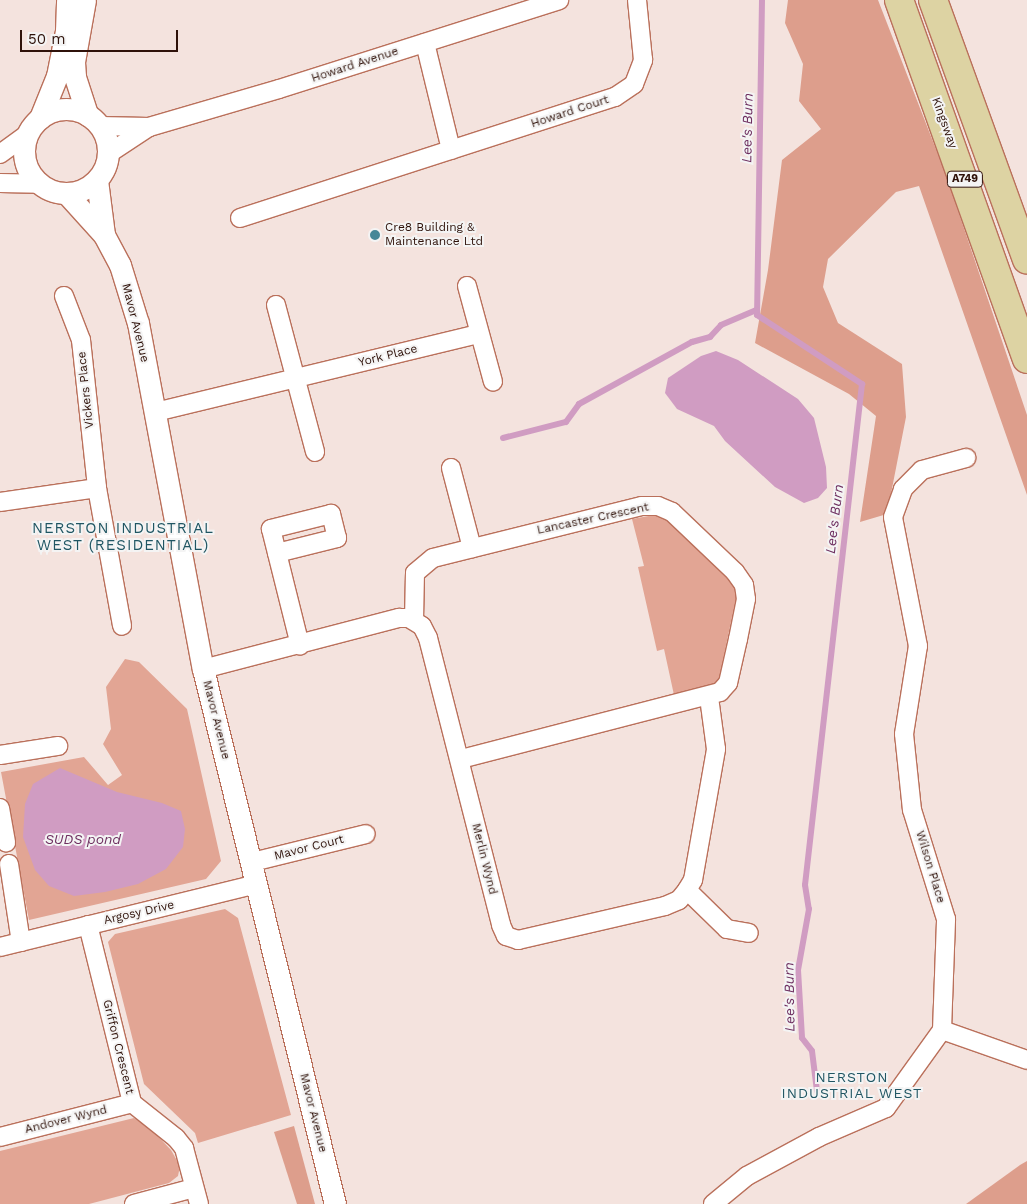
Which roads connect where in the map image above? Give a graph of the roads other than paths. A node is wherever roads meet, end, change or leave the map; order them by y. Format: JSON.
{"nodes":[{"id":1,"x":67,"y":0,"type":"edge"},
{"id":2,"x":85,"y":0,"type":"edge"},
{"id":3,"x":559,"y":0,"type":"edge"},
{"id":4,"x":637,"y":0,"type":"edge"},
{"id":5,"x":899,"y":0,"type":"edge"},
{"id":6,"x":933,"y":0,"type":"edge"},
{"id":7,"x":951,"y":0,"type":"edge"},
{"id":8,"x":425,"y":43,"type":"junction"},
{"id":9,"x":967,"y":91,"type":"junction"},
{"id":10,"x":93,"y":120,"type":"junction"},
{"id":11,"x":34,"y":126,"type":"junction"},
{"id":12,"x":149,"y":127,"type":"junction"},
{"id":13,"x":450,"y":150,"type":"junction"},
{"id":14,"x":0,"y":154,"type":"edge"},
{"id":15,"x":108,"y":154,"type":"junction"},
{"id":16,"x":97,"y":180,"type":"junction"},
{"id":17,"x":0,"y":183,"type":"edge"},
{"id":18,"x":39,"y":184,"type":"junction"},
{"id":19,"x":66,"y":194,"type":"junction"},
{"id":20,"x":240,"y":218,"type":"dead end"},
{"id":21,"x":104,"y":235,"type":"junction"},
{"id":22,"x":1027,"y":259,"type":"edge"},
{"id":23,"x":467,"y":286,"type":"dead end"},
{"id":24,"x":64,"y":296,"type":"dead end"},
{"id":25,"x":276,"y":305,"type":"dead end"},
{"id":26,"x":478,"y":334,"type":"junction"},
{"id":27,"x":1027,"y":360,"type":"edge"},
{"id":28,"x":297,"y":378,"type":"junction"},
{"id":29,"x":493,"y":382,"type":"dead end"},
{"id":30,"x":156,"y":412,"type":"junction"},
{"id":31,"x":315,"y":452,"type":"dead end"},
{"id":32,"x":966,"y":458,"type":"dead end"},
{"id":33,"x":451,"y":468,"type":"dead end"},
{"id":34,"x":97,"y":488,"type":"junction"},
{"id":35,"x":0,"y":502,"type":"edge"},
{"id":36,"x":472,"y":548,"type":"junction"},
{"id":37,"x":276,"y":553,"type":"dead end"},
{"id":38,"x":414,"y":620,"type":"junction"},
{"id":39,"x":122,"y":626,"type":"dead end"},
{"id":40,"x":300,"y":645,"type":"junction"},
{"id":41,"x":204,"y":668,"type":"junction"},
{"id":42,"x":709,"y":697,"type":"junction"},
{"id":43,"x":58,"y":746,"type":"dead end"},
{"id":44,"x":0,"y":755,"type":"edge"},
{"id":45,"x":460,"y":759,"type":"junction"},
{"id":46,"x":0,"y":808,"type":"edge"},
{"id":47,"x":366,"y":834,"type":"dead end"},
{"id":48,"x":6,"y":842,"type":"dead end"},
{"id":49,"x":252,"y":862,"type":"junction"},
{"id":50,"x":9,"y":864,"type":"dead end"},
{"id":51,"x":257,"y":884,"type":"junction"},
{"id":52,"x":687,"y":890,"type":"junction"},
{"id":53,"x":88,"y":925,"type":"junction"},
{"id":54,"x":749,"y":933,"type":"dead end"},
{"id":55,"x":21,"y":942,"type":"junction"},
{"id":56,"x":0,"y":948,"type":"edge"},
{"id":57,"x":942,"y":1030,"type":"junction"},
{"id":58,"x":1027,"y":1060,"type":"edge"},
{"id":59,"x":132,"y":1103,"type":"junction"},
{"id":60,"x":0,"y":1137,"type":"edge"},
{"id":61,"x":197,"y":1196,"type":"edge"},
{"id":62,"x":134,"y":1204,"type":"edge"},
{"id":63,"x":335,"y":1204,"type":"edge"},
{"id":64,"x":713,"y":1204,"type":"edge"}],
"edges":[{"from":1,"to":11,"type":"street"},
{"from":2,"to":10,"type":"street"},
{"from":3,"to":8,"type":"street","name":"Howard Avenue"},
{"from":4,"to":13,"type":"street","name":"Howard Court"},
{"from":5,"to":27,"type":"main road","name":"Kingsway","number":"A749"},
{"from":6,"to":9,"type":"main road","number":"A749"},
{"from":7,"to":9,"type":"main road"},
{"from":8,"to":12,"type":"street","name":"Howard Avenue"},
{"from":8,"to":13,"type":"street"},
{"from":9,"to":22,"type":"main road","number":"A749"},
{"from":10,"to":11,"type":"street"},
{"from":10,"to":12,"type":"street","name":"Howard Avenue"},
{"from":10,"to":15,"type":"street"},
{"from":11,"to":14,"type":"street"},
{"from":11,"to":18,"type":"street"},
{"from":12,"to":15,"type":"street","name":"Howard Avenue"},
{"from":13,"to":20,"type":"street","name":"Howard Court"},
{"from":15,"to":16,"type":"street"},
{"from":16,"to":19,"type":"street"},
{"from":16,"to":21,"type":"street","name":"Mavor Avenue"},
{"from":17,"to":18,"type":"street"},
{"from":18,"to":19,"type":"street"},
{"from":19,"to":21,"type":"street","name":"Mavor Avenue"},
{"from":21,"to":30,"type":"street","name":"Mavor Avenue"},
{"from":23,"to":26,"type":"street"},
{"from":24,"to":34,"type":"street","name":"Vickers Place"},
{"from":25,"to":28,"type":"street"},
{"from":26,"to":28,"type":"street","name":"York Place"},
{"from":26,"to":29,"type":"street"},
{"from":28,"to":30,"type":"street","name":"York Place"},
{"from":28,"to":31,"type":"street"},
{"from":30,"to":41,"type":"street","name":"Mavor Avenue"},
{"from":32,"to":57,"type":"street","name":"Wilson Place"},
{"from":33,"to":36,"type":"street"},
{"from":34,"to":35,"type":"street"},
{"from":34,"to":39,"type":"street","name":"Vickers Place"},
{"from":36,"to":38,"type":"street","name":"Lancaster Crescent"},
{"from":36,"to":42,"type":"street","name":"Lancaster Crescent"},
{"from":37,"to":40,"type":"street"},
{"from":38,"to":40,"type":"street"},
{"from":38,"to":45,"type":"street","name":"Merlin Wynd"},
{"from":40,"to":41,"type":"street"},
{"from":41,"to":49,"type":"street","name":"Mavor Avenue"},
{"from":42,"to":45,"type":"street","name":"Lancaster Crescent"},
{"from":42,"to":52,"type":"street"},
{"from":43,"to":44,"type":"street"},
{"from":45,"to":52,"type":"street","name":"Merlin Wynd"},
{"from":46,"to":48,"type":"street"},
{"from":47,"to":49,"type":"street","name":"Mavor Court"},
{"from":49,"to":51,"type":"street","name":"Mavor Avenue"},
{"from":50,"to":55,"type":"street"},
{"from":51,"to":53,"type":"street","name":"Argosy Drive"},
{"from":51,"to":63,"type":"street","name":"Mavor Avenue"},
{"from":52,"to":54,"type":"street"},
{"from":53,"to":55,"type":"street","name":"Argosy Drive"},
{"from":53,"to":59,"type":"street","name":"Griffon Crescent"},
{"from":55,"to":56,"type":"street","name":"Argosy Drive"},
{"from":57,"to":58,"type":"street"},
{"from":57,"to":64,"type":"street"},
{"from":59,"to":60,"type":"street","name":"Andover Wynd"},
{"from":59,"to":61,"type":"street","name":"Griffon Crescent"},
{"from":61,"to":62,"type":"street"}]}
